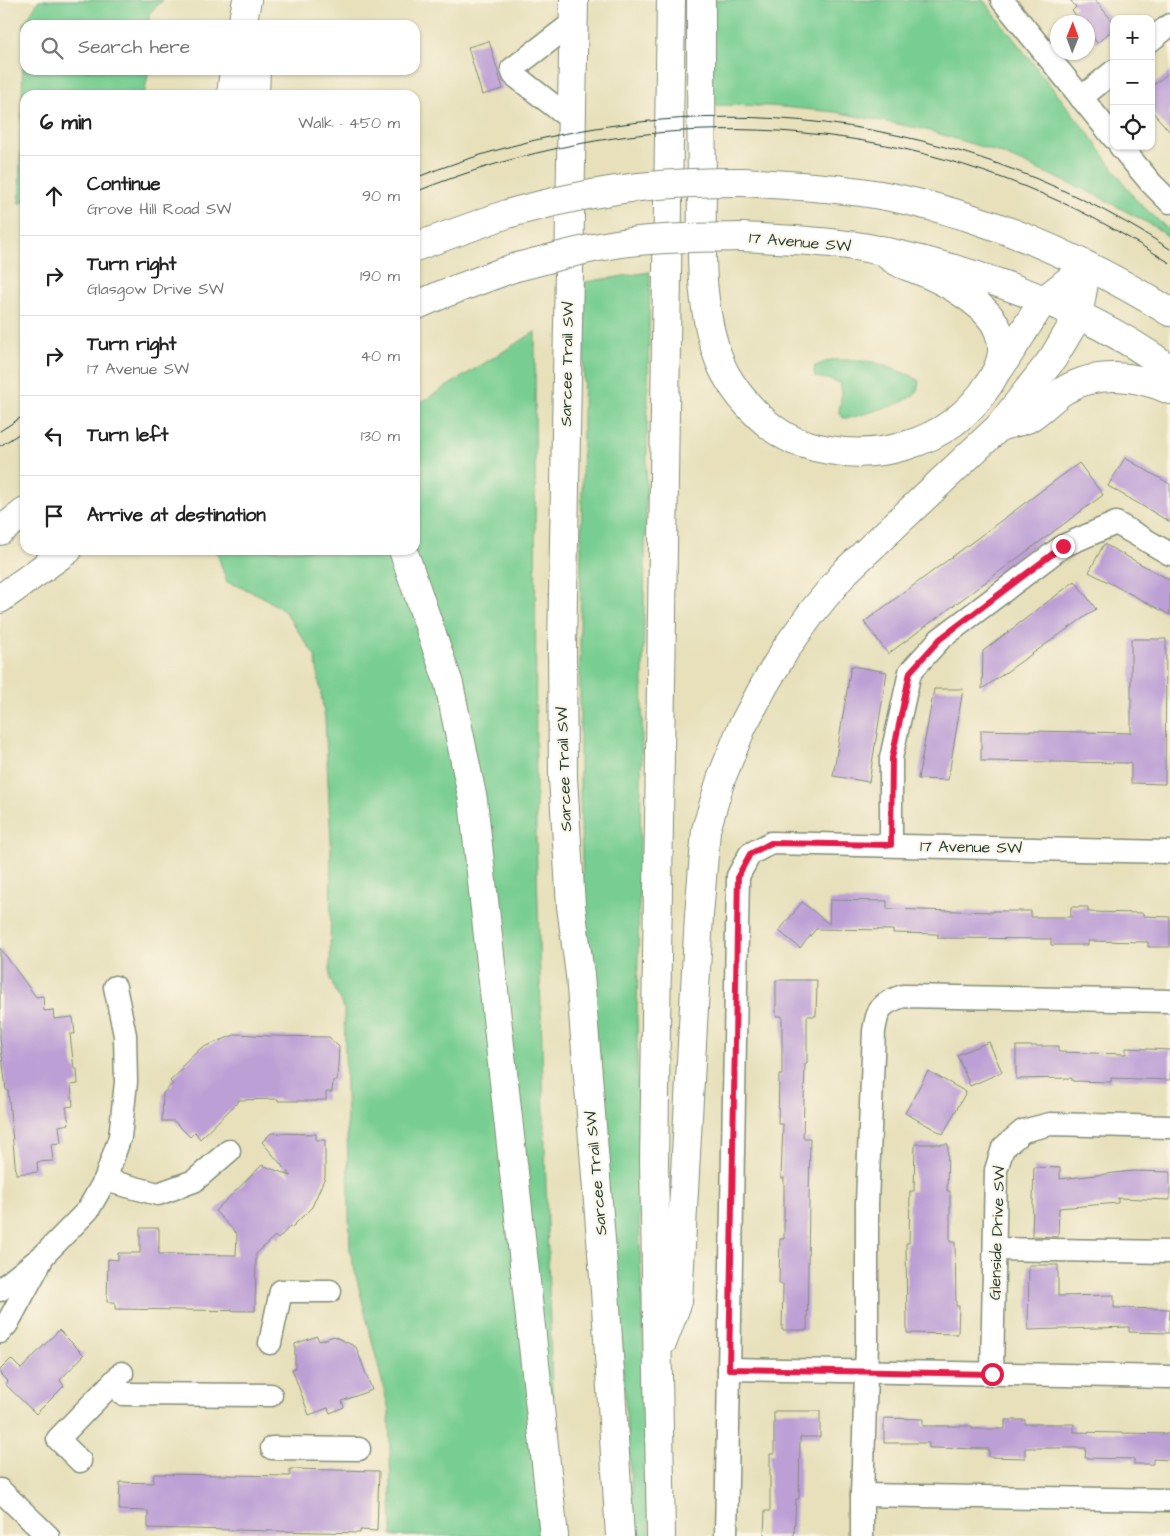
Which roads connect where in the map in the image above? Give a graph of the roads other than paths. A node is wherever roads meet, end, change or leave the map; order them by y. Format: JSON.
{"nodes":[{"id":1,"x":247,"y":0,"type":"edge"},
{"id":2,"x":264,"y":0,"type":"edge"},
{"id":3,"x":671,"y":0,"type":"edge"},
{"id":4,"x":701,"y":0,"type":"edge"},
{"id":5,"x":1002,"y":0,"type":"edge"},
{"id":6,"x":574,"y":11,"type":"edge"},
{"id":7,"x":243,"y":20,"type":"edge"},
{"id":8,"x":261,"y":20,"type":"edge"},
{"id":9,"x":1170,"y":25,"type":"edge"},
{"id":10,"x":1155,"y":37,"type":"edge"},
{"id":11,"x":1110,"y":74,"type":"edge"},
{"id":12,"x":233,"y":75,"type":"edge"},
{"id":13,"x":256,"y":75,"type":"edge"},
{"id":14,"x":232,"y":90,"type":"edge"},
{"id":15,"x":255,"y":90,"type":"edge"},
{"id":16,"x":1081,"y":98,"type":"junction"},
{"id":17,"x":572,"y":120,"type":"junction"},
{"id":18,"x":1110,"y":133,"type":"edge"},
{"id":19,"x":1123,"y":150,"type":"edge"},
{"id":20,"x":1170,"y":202,"type":"edge"},
{"id":21,"x":420,"y":245,"type":"edge"},
{"id":22,"x":881,"y":250,"type":"junction"},
{"id":23,"x":1087,"y":266,"type":"junction"},
{"id":24,"x":1043,"y":301,"type":"junction"},
{"id":25,"x":420,"y":304,"type":"edge"},
{"id":26,"x":1170,"y":312,"type":"edge"},
{"id":27,"x":1078,"y":316,"type":"junction"},
{"id":28,"x":1000,"y":368,"type":"junction"},
{"id":29,"x":1170,"y":369,"type":"edge"},
{"id":30,"x":1170,"y":390,"type":"edge"},
{"id":31,"x":999,"y":427,"type":"junction"},
{"id":32,"x":20,"y":516,"type":"edge"},
{"id":33,"x":0,"y":531,"type":"edge"},
{"id":34,"x":1170,"y":554,"type":"edge"},
{"id":35,"x":61,"y":555,"type":"edge"},
{"id":36,"x":405,"y":555,"type":"edge"},
{"id":37,"x":0,"y":599,"type":"edge"},
{"id":38,"x":891,"y":845,"type":"junction"},
{"id":39,"x":1170,"y":852,"type":"edge"},
{"id":40,"x":115,"y":987,"type":"dead end"},
{"id":41,"x":1170,"y":1001,"type":"edge"},
{"id":42,"x":1170,"y":1127,"type":"edge"},
{"id":43,"x":229,"y":1151,"type":"dead end"},
{"id":44,"x":105,"y":1180,"type":"junction"},
{"id":45,"x":996,"y":1249,"type":"junction"},
{"id":46,"x":1170,"y":1252,"type":"edge"},
{"id":47,"x":45,"y":1254,"type":"junction"},
{"id":48,"x":0,"y":1290,"type":"edge"},
{"id":49,"x":330,"y":1291,"type":"dead end"},
{"id":50,"x":0,"y":1332,"type":"edge"},
{"id":51,"x":270,"y":1343,"type":"dead end"},
{"id":52,"x":658,"y":1354,"type":"junction"},
{"id":53,"x":729,"y":1369,"type":"junction"},
{"id":54,"x":866,"y":1370,"type":"junction"},
{"id":55,"x":992,"y":1374,"type":"junction"},
{"id":56,"x":1170,"y":1377,"type":"edge"},
{"id":57,"x":271,"y":1395,"type":"dead end"},
{"id":58,"x":272,"y":1448,"type":"dead end"},
{"id":59,"x":359,"y":1449,"type":"dead end"},
{"id":60,"x":80,"y":1461,"type":"dead end"},
{"id":61,"x":0,"y":1490,"type":"edge"},
{"id":62,"x":862,"y":1495,"type":"junction"},
{"id":63,"x":1170,"y":1500,"type":"edge"},
{"id":64,"x":48,"y":1536,"type":"edge"},
{"id":65,"x":554,"y":1536,"type":"edge"},
{"id":66,"x":620,"y":1536,"type":"edge"},
{"id":67,"x":661,"y":1536,"type":"edge"},
{"id":68,"x":726,"y":1536,"type":"edge"},
{"id":69,"x":862,"y":1536,"type":"edge"}],
"edges":[{"from":1,"to":7,"type":"main road"},
{"from":2,"to":8,"type":"main road"},
{"from":3,"to":52,"type":"main road"},
{"from":4,"to":28,"type":"main road"},
{"from":5,"to":16,"type":"street"},
{"from":6,"to":17,"type":"main road","name":"Sarcee Trail SW"},
{"from":6,"to":17,"type":"street"},
{"from":9,"to":10,"type":"street"},
{"from":11,"to":16,"type":"street"},
{"from":12,"to":14,"type":"main road"},
{"from":13,"to":15,"type":"main road"},
{"from":16,"to":18,"type":"street"},
{"from":17,"to":66,"type":"main road","name":"Sarcee Trail SW"},
{"from":19,"to":20,"type":"street"},
{"from":21,"to":23,"type":"main road","bridge":true},
{"from":22,"to":24,"type":"main road","name":"17 Avenue SW"},
{"from":22,"to":25,"type":"main road","name":"17 Avenue SW","bridge":true},
{"from":22,"to":28,"type":"main road"},
{"from":23,"to":24,"type":"main road"},
{"from":23,"to":26,"type":"main road"},
{"from":23,"to":27,"type":"main road"},
{"from":24,"to":27,"type":"main road","name":"17 Avenue SW"},
{"from":24,"to":28,"type":"main road"},
{"from":27,"to":29,"type":"main road","name":"17 Avenue SW"},
{"from":27,"to":31,"type":"main road"},
{"from":30,"to":31,"type":"main road"},
{"from":31,"to":52,"type":"main road"},
{"from":32,"to":33,"type":"main road"},
{"from":34,"to":38,"type":"street"},
{"from":35,"to":37,"type":"main road"},
{"from":36,"to":65,"type":"main road"},
{"from":38,"to":39,"type":"street","name":"17 Avenue SW"},
{"from":38,"to":53,"type":"street","name":"17 Avenue SW"},
{"from":40,"to":44,"type":"street"},
{"from":41,"to":54,"type":"street"},
{"from":42,"to":45,"type":"street","name":"Glenside Drive SW"},
{"from":43,"to":44,"type":"street"},
{"from":44,"to":47,"type":"street"},
{"from":45,"to":46,"type":"street"},
{"from":45,"to":55,"type":"street","name":"Glenside Drive SW"},
{"from":47,"to":48,"type":"street"},
{"from":47,"to":50,"type":"street"},
{"from":49,"to":51,"type":"street"},
{"from":52,"to":67,"type":"main road"},
{"from":53,"to":54,"type":"street"},
{"from":53,"to":68,"type":"street"},
{"from":54,"to":55,"type":"street"},
{"from":54,"to":62,"type":"street"},
{"from":55,"to":56,"type":"street"},
{"from":57,"to":60,"type":"street"},
{"from":58,"to":59,"type":"street"},
{"from":61,"to":64,"type":"street"},
{"from":62,"to":63,"type":"street"},
{"from":62,"to":69,"type":"street"}]}
